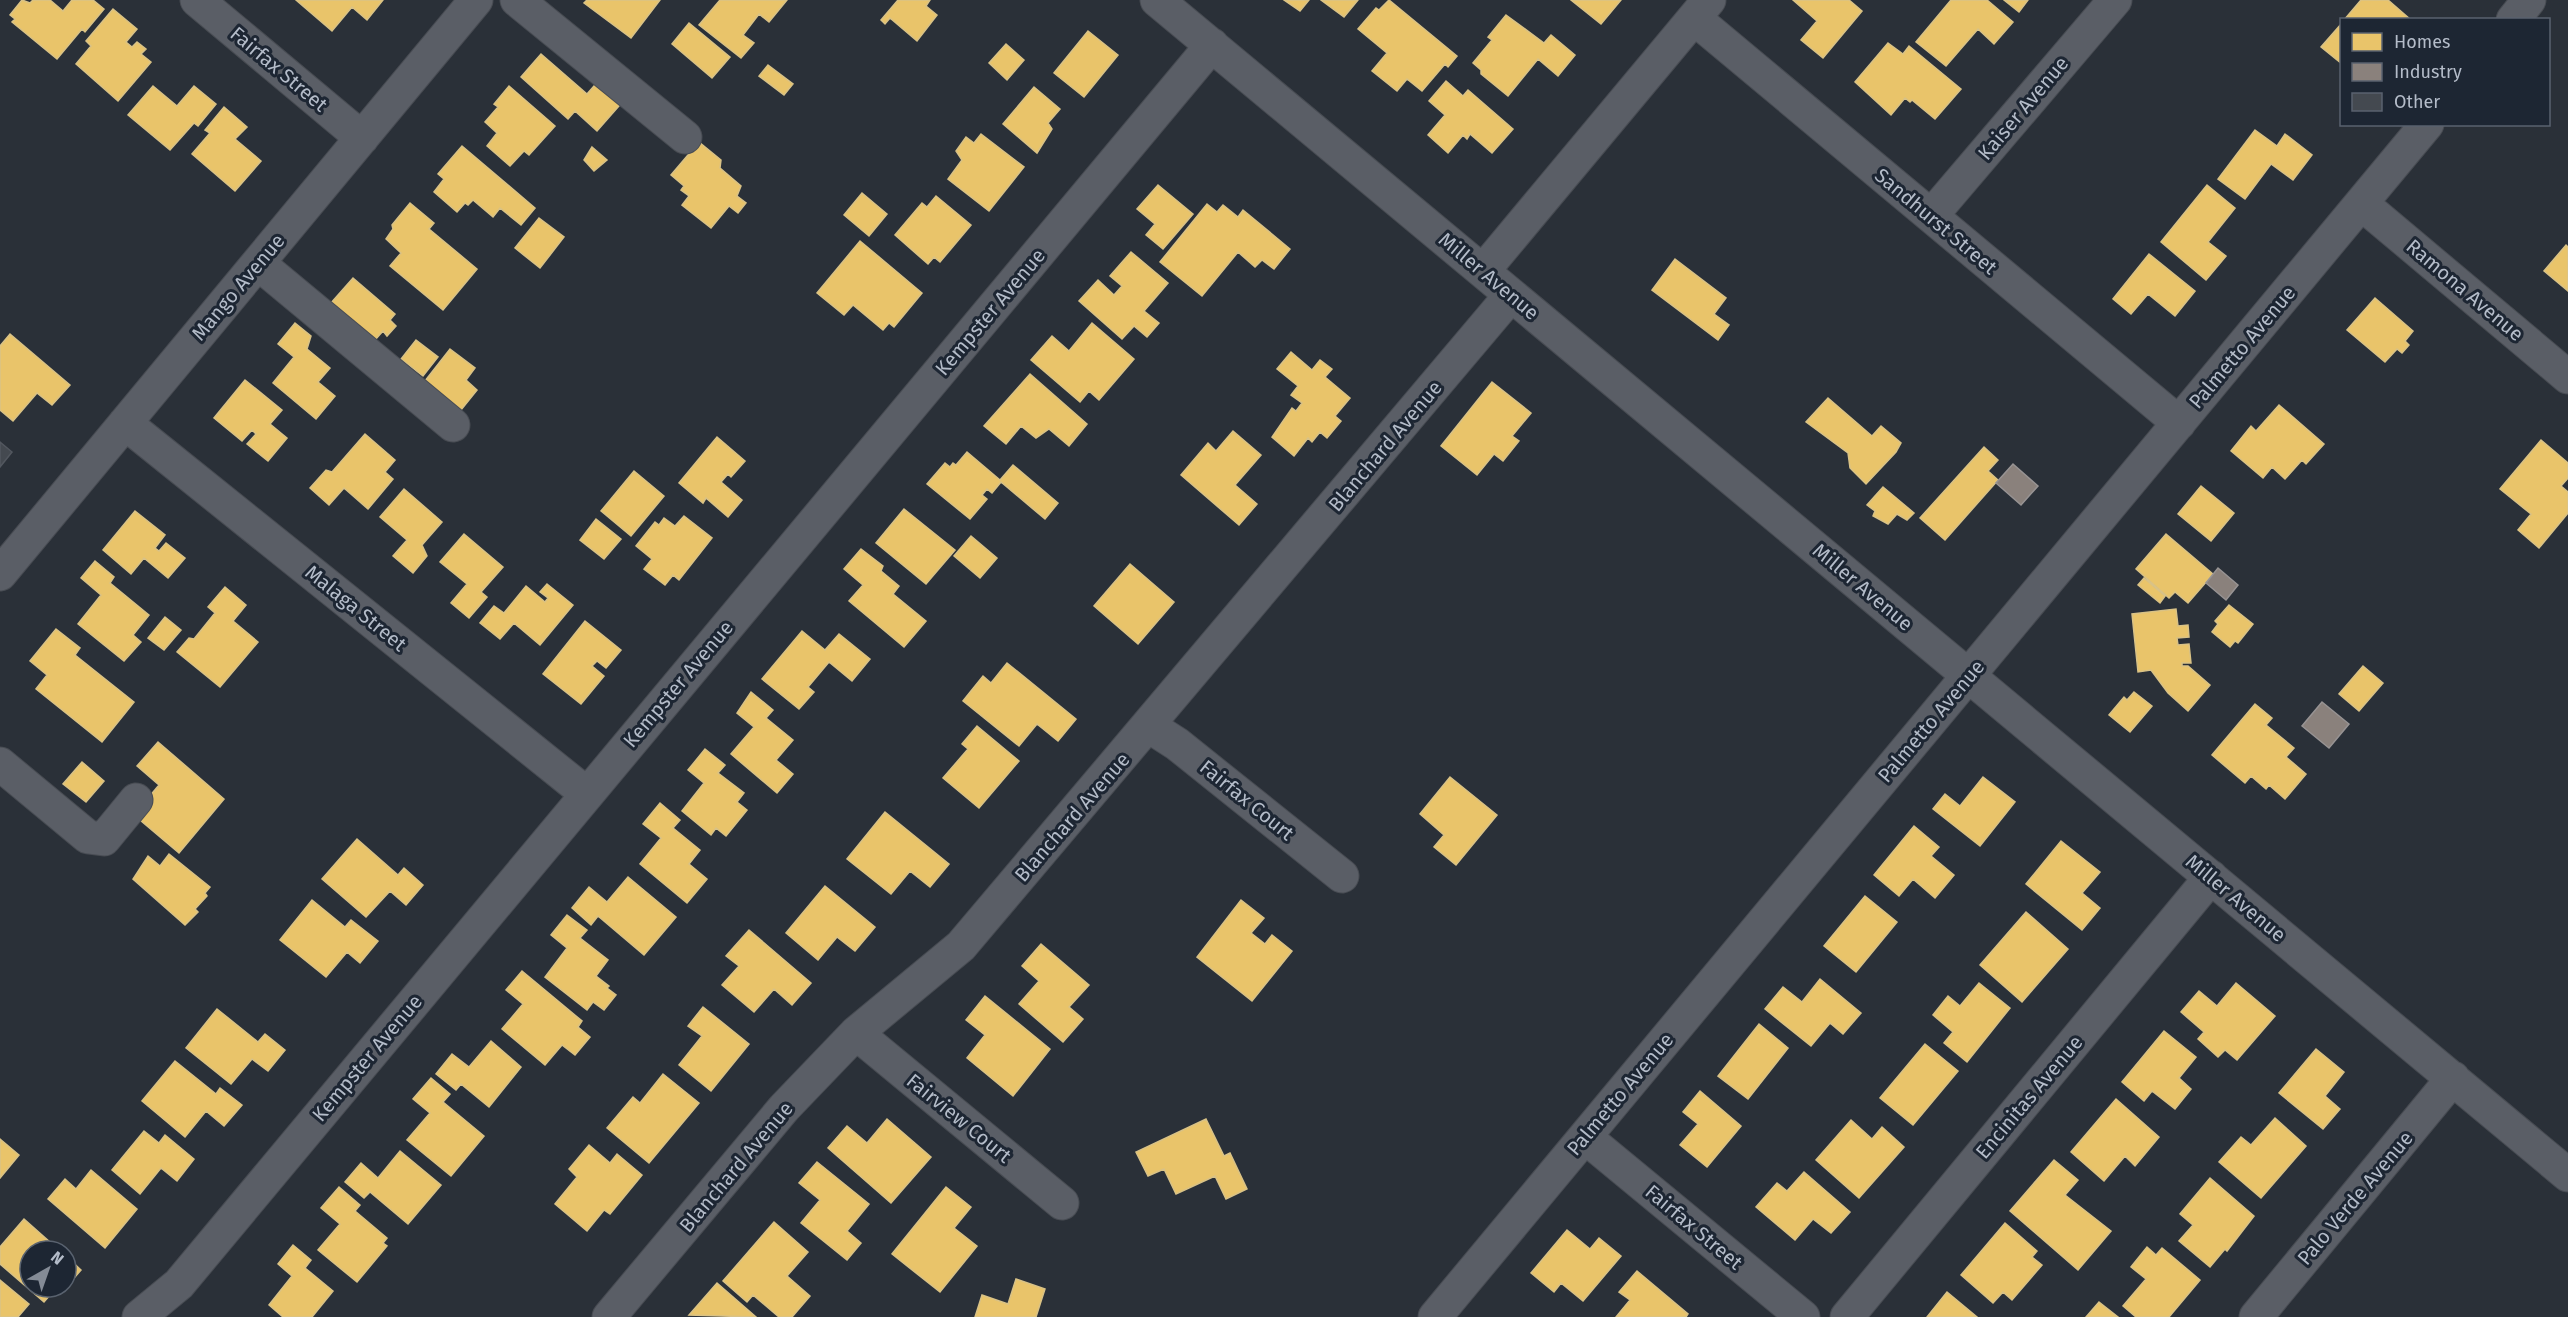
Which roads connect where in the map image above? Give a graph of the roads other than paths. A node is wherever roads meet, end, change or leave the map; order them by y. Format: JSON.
{"nodes":[{"id":1,"x":197,"y":0,"type":"edge"},
{"id":2,"x":476,"y":0,"type":"edge"},
{"id":3,"x":517,"y":0,"type":"edge"},
{"id":4,"x":1157,"y":0,"type":"edge"},
{"id":5,"x":2115,"y":0,"type":"edge"},
{"id":6,"x":2529,"y":0,"type":"edge"},
{"id":7,"x":1702,"y":9,"type":"edge"},
{"id":8,"x":1191,"y":10,"type":"edge"},
{"id":9,"x":2515,"y":18,"type":"edge"},
{"id":10,"x":1212,"y":45,"type":"junction"},
{"id":11,"x":2425,"y":126,"type":"edge"},
{"id":12,"x":685,"y":137,"type":"dead end"},
{"id":13,"x":362,"y":138,"type":"junction"},
{"id":14,"x":2362,"y":204,"type":"junction"},
{"id":15,"x":1931,"y":216,"type":"junction"},
{"id":16,"x":258,"y":263,"type":"junction"},
{"id":17,"x":1483,"y":271,"type":"junction"},
{"id":18,"x":1511,"y":295,"type":"junction"},
{"id":19,"x":2568,"y":376,"type":"edge"},
{"id":20,"x":125,"y":423,"type":"junction"},
{"id":21,"x":2179,"y":423,"type":"junction"},
{"id":22,"x":453,"y":425,"type":"dead end"},
{"id":23,"x":0,"y":574,"type":"edge"},
{"id":24,"x":1969,"y":675,"type":"junction"},
{"id":25,"x":1149,"y":726,"type":"junction"},
{"id":26,"x":0,"y":764,"type":"edge"},
{"id":27,"x":587,"y":794,"type":"junction"},
{"id":28,"x":136,"y":800,"type":"dead end"},
{"id":29,"x":1342,"y":876,"type":"dead end"},
{"id":30,"x":2211,"y":877,"type":"junction"},
{"id":31,"x":856,"y":1033,"type":"junction"},
{"id":32,"x":2453,"y":1078,"type":"junction"},
{"id":33,"x":1585,"y":1137,"type":"junction"},
{"id":34,"x":2568,"y":1174,"type":"edge"},
{"id":35,"x":1062,"y":1203,"type":"dead end"},
{"id":36,"x":139,"y":1317,"type":"edge"},
{"id":37,"x":609,"y":1317,"type":"edge"},
{"id":38,"x":1435,"y":1317,"type":"edge"},
{"id":39,"x":1803,"y":1317,"type":"edge"},
{"id":40,"x":1847,"y":1317,"type":"edge"},
{"id":41,"x":2256,"y":1317,"type":"edge"}],
"edges":[{"from":1,"to":13,"type":"street","name":"Fairfax Street"},
{"from":2,"to":13,"type":"street","name":"Mango Avenue"},
{"from":3,"to":12,"type":"street"},
{"from":4,"to":8,"type":"street","name":"Miller Avenue"},
{"from":5,"to":15,"type":"street","name":"Kaiser Avenue"},
{"from":6,"to":9,"type":"street"},
{"from":7,"to":15,"type":"street","name":"Sandhurst Street"},
{"from":7,"to":17,"type":"street"},
{"from":8,"to":10,"type":"street","name":"Miller Avenue"},
{"from":10,"to":17,"type":"street","name":"Miller Avenue"},
{"from":10,"to":27,"type":"street","name":"Kempster Avenue"},
{"from":11,"to":14,"type":"street","name":"Palmetto Avenue"},
{"from":13,"to":16,"type":"street","name":"Mango Avenue"},
{"from":14,"to":19,"type":"street","name":"Ramona Avenue"},
{"from":14,"to":21,"type":"street","name":"Palmetto Avenue"},
{"from":15,"to":21,"type":"street","name":"Sandhurst Street"},
{"from":16,"to":20,"type":"street","name":"Mango Avenue"},
{"from":16,"to":22,"type":"street"},
{"from":17,"to":18,"type":"street","name":"Miller Avenue"},
{"from":18,"to":24,"type":"street","name":"Miller Avenue"},
{"from":18,"to":25,"type":"street","name":"Blanchard Avenue"},
{"from":20,"to":23,"type":"street","name":"Mango Avenue"},
{"from":20,"to":27,"type":"street","name":"Malaga Street"},
{"from":21,"to":24,"type":"street","name":"Palmetto Avenue"},
{"from":24,"to":30,"type":"street","name":"Miller Avenue"},
{"from":24,"to":33,"type":"street","name":"Palmetto Avenue"},
{"from":25,"to":29,"type":"street","name":"Fairfax Court"},
{"from":25,"to":31,"type":"street","name":"Blanchard Avenue"},
{"from":26,"to":28,"type":"street"},
{"from":27,"to":36,"type":"street","name":"Kempster Avenue"},
{"from":30,"to":32,"type":"street","name":"Miller Avenue"},
{"from":30,"to":40,"type":"street","name":"Encinitas Avenue"},
{"from":31,"to":35,"type":"street","name":"Fairview Court"},
{"from":31,"to":37,"type":"street","name":"Blanchard Avenue"},
{"from":32,"to":34,"type":"street","name":"Miller Avenue"},
{"from":32,"to":41,"type":"street","name":"Palo Verde Avenue"},
{"from":33,"to":38,"type":"street","name":"Palmetto Avenue"},
{"from":33,"to":39,"type":"street","name":"Fairfax Street"}]}
